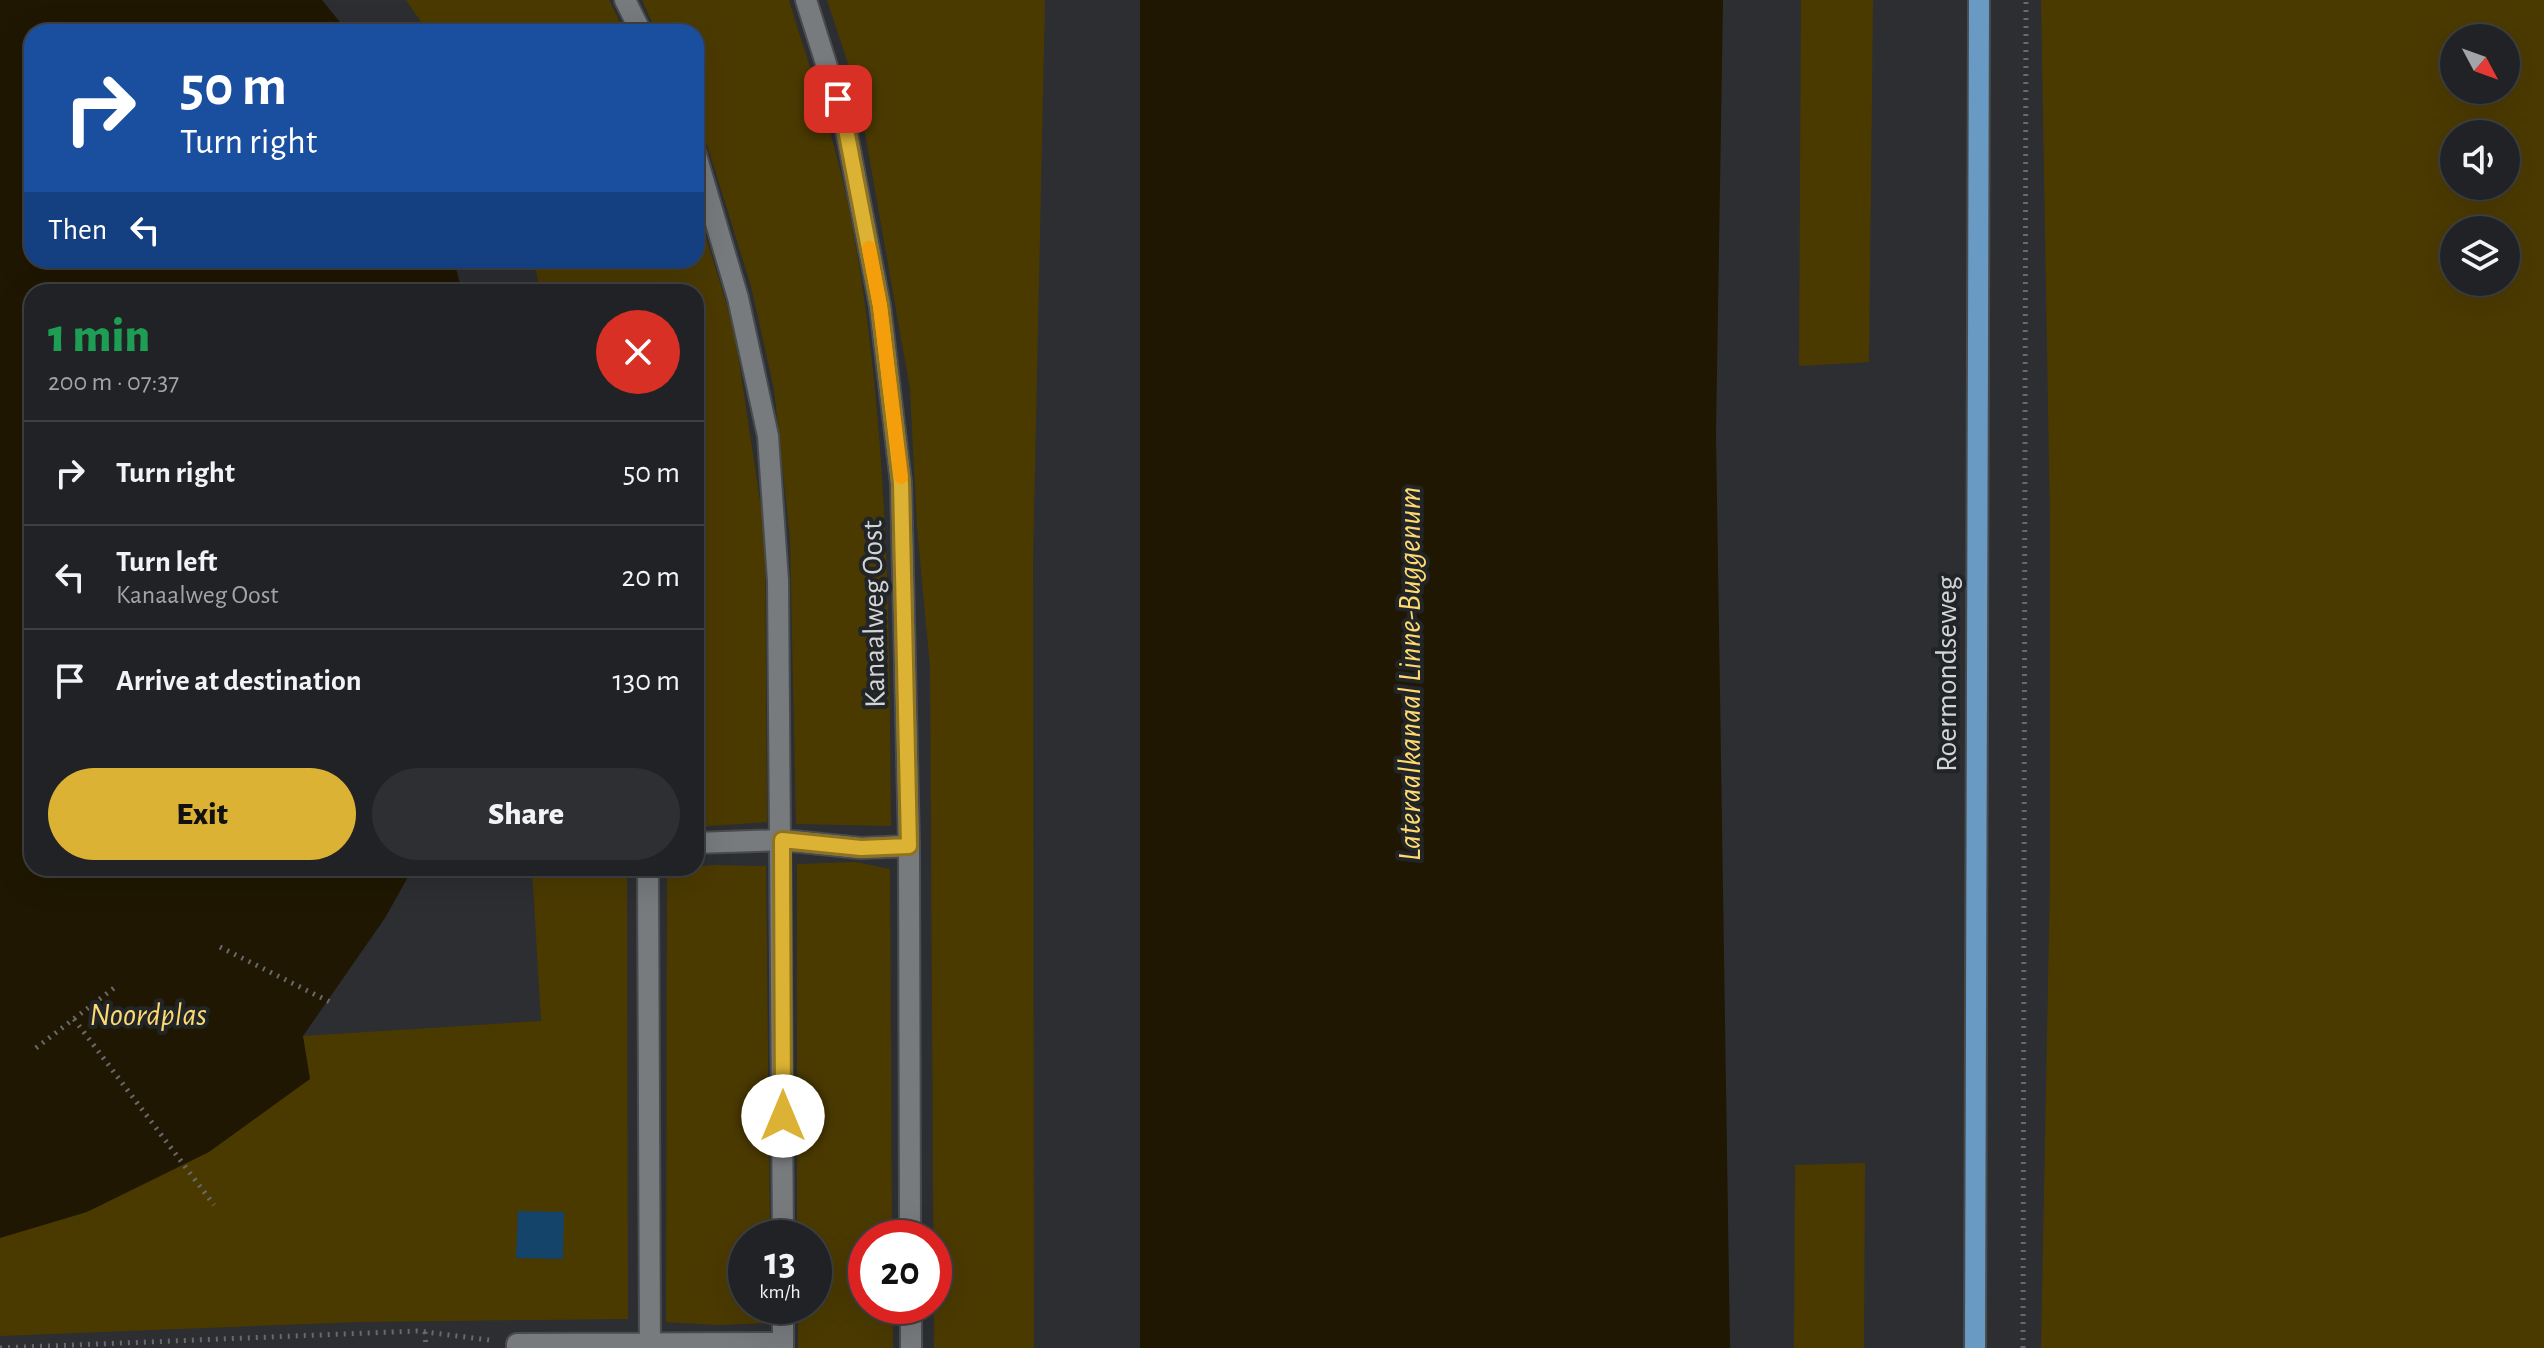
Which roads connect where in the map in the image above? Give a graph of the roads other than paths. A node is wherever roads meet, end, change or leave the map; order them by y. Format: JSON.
{"nodes":[{"id":1,"x":625,"y":0,"type":"edge"},
{"id":2,"x":806,"y":0,"type":"edge"},
{"id":3,"x":1979,"y":0,"type":"edge"},
{"id":4,"x":637,"y":24,"type":"edge"},
{"id":5,"x":704,"y":182,"type":"edge"},
{"id":6,"x":782,"y":840,"type":"junction"},
{"id":7,"x":704,"y":843,"type":"edge"},
{"id":8,"x":909,"y":846,"type":"junction"},
{"id":9,"x":648,"y":876,"type":"edge"},
{"id":10,"x":783,"y":1220,"type":"edge"},
{"id":11,"x":910,"y":1220,"type":"edge"},
{"id":12,"x":783,"y":1324,"type":"edge"},
{"id":13,"x":911,"y":1324,"type":"edge"},
{"id":14,"x":650,"y":1345,"type":"edge"},
{"id":15,"x":517,"y":1346,"type":"edge"},
{"id":16,"x":783,"y":1346,"type":"edge"},
{"id":17,"x":911,"y":1348,"type":"edge"},
{"id":18,"x":1975,"y":1348,"type":"edge"}],
"edges":[{"from":1,"to":4,"type":"street"},
{"from":2,"to":8,"type":"street","name":"Kanaalweg Oost"},
{"from":3,"to":18,"type":"main road","name":"Roermondseweg"},
{"from":5,"to":6,"type":"street"},
{"from":6,"to":7,"type":"street"},
{"from":6,"to":8,"type":"street"},
{"from":6,"to":10,"type":"street"},
{"from":8,"to":11,"type":"street","name":"Kanaalweg Oost"},
{"from":9,"to":14,"type":"street"},
{"from":12,"to":16,"type":"street"},
{"from":13,"to":17,"type":"street"},
{"from":14,"to":15,"type":"street"},
{"from":14,"to":16,"type":"street"}]}
